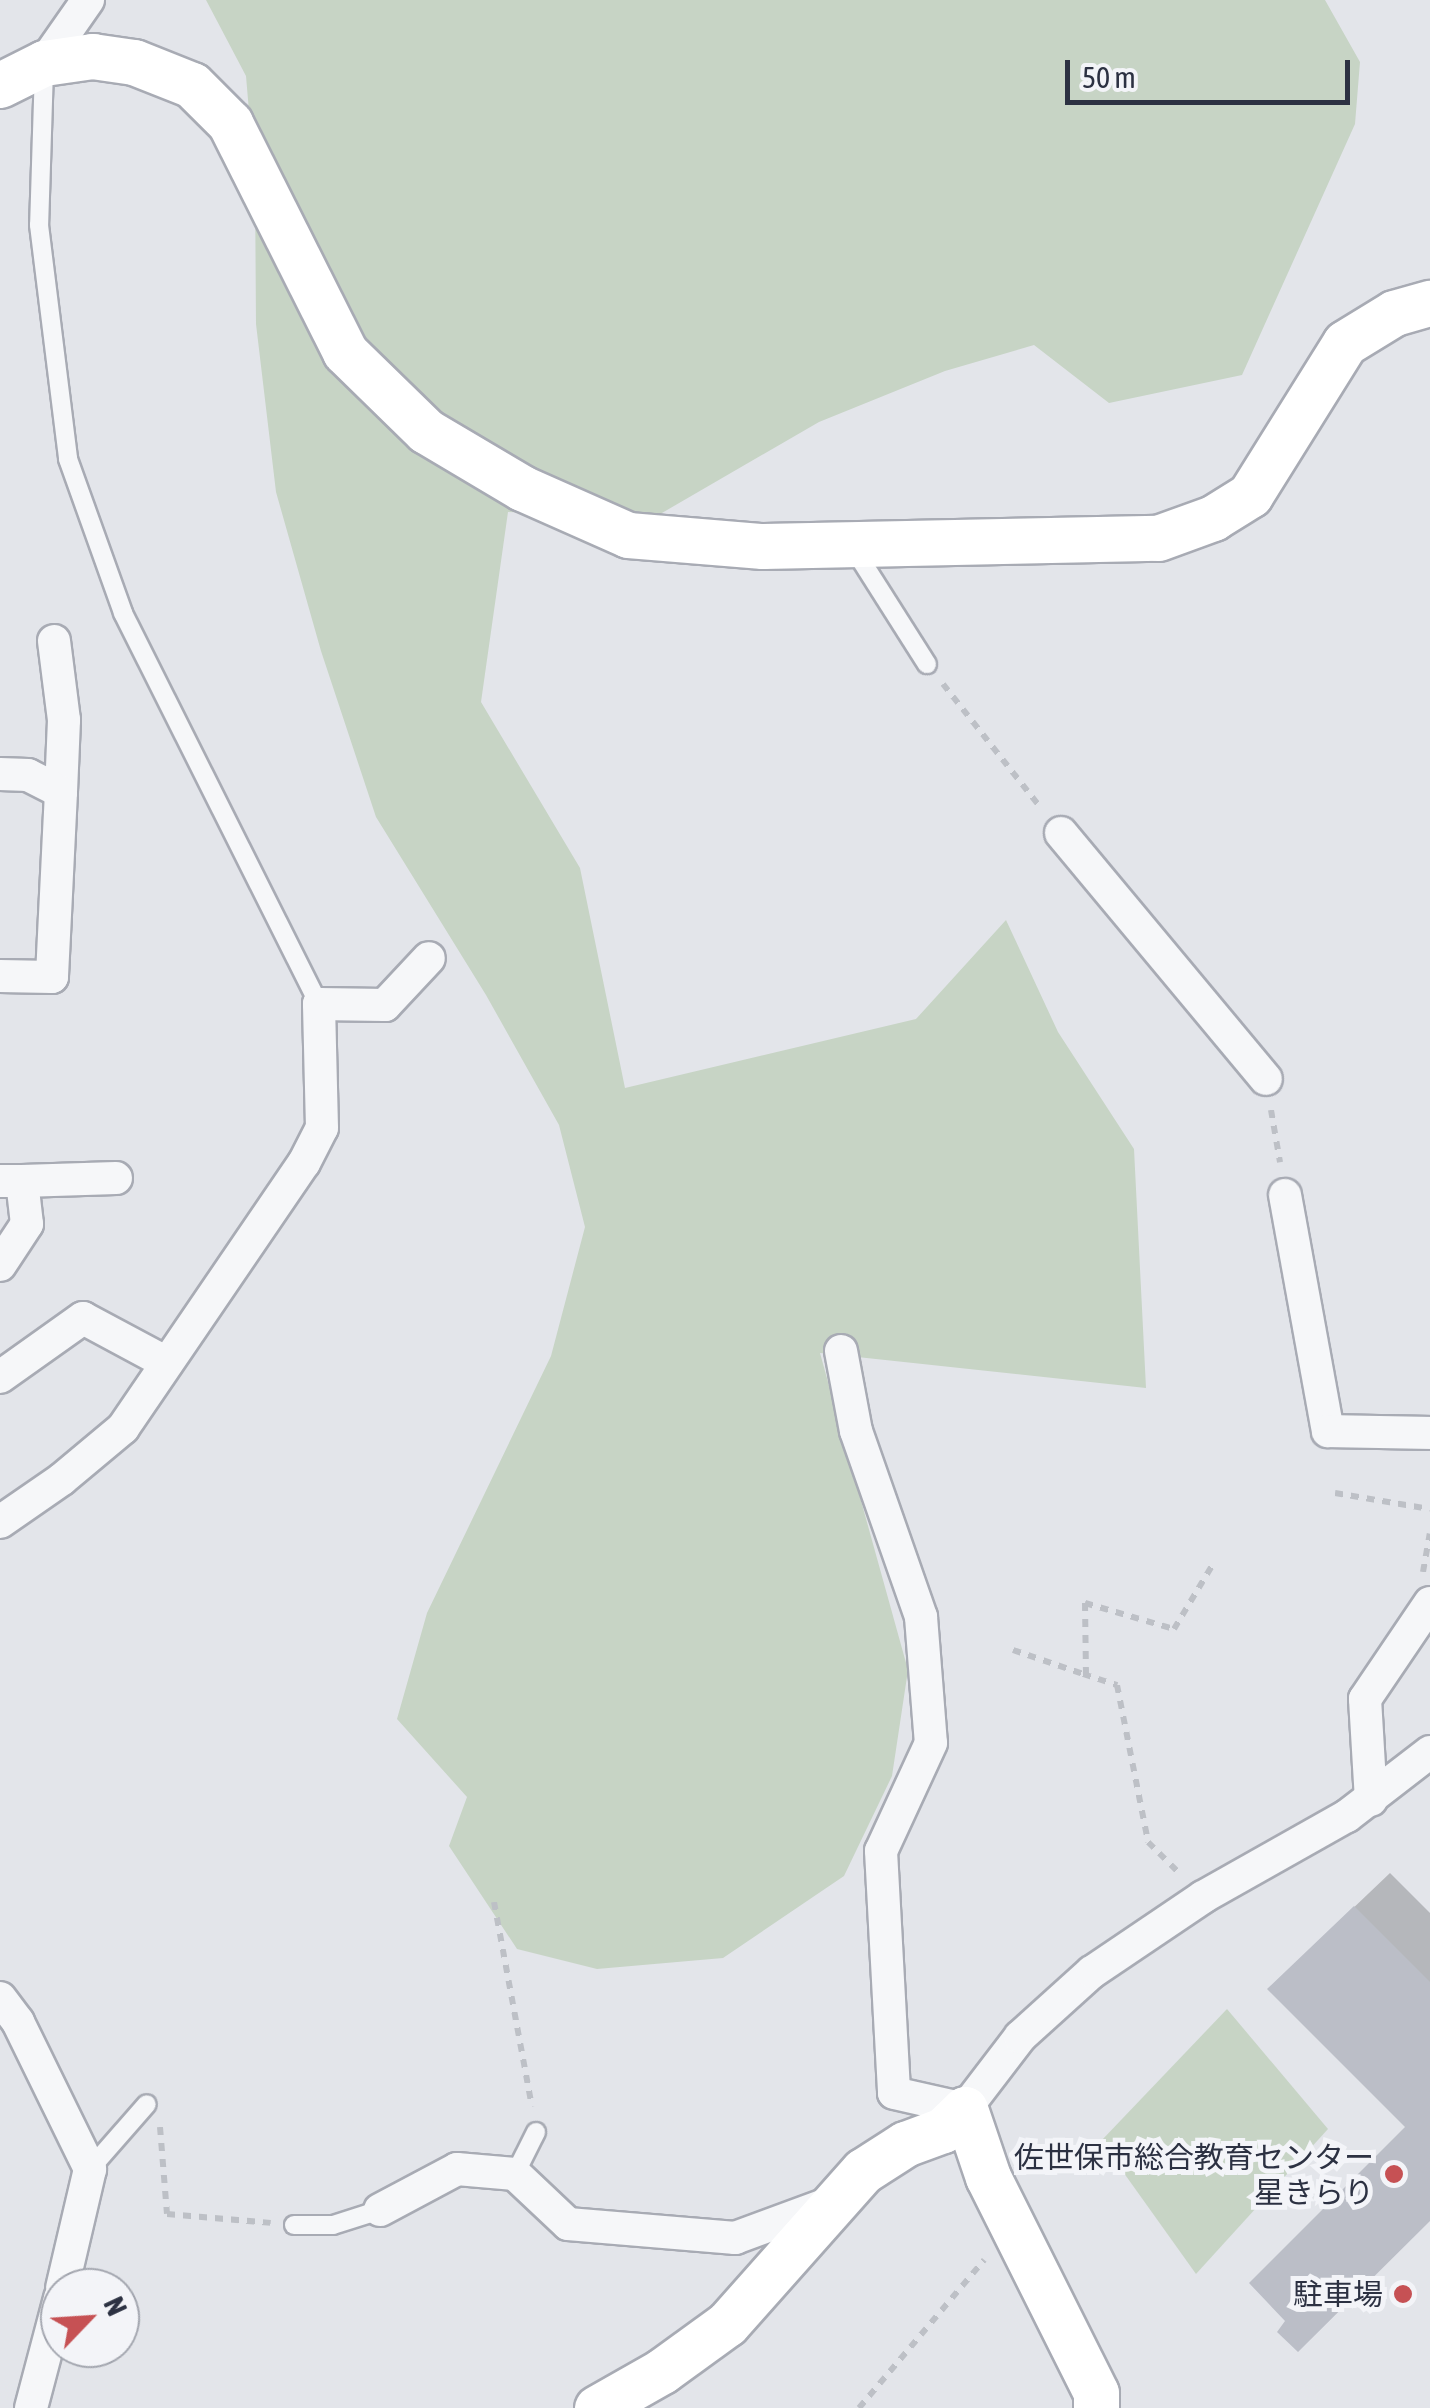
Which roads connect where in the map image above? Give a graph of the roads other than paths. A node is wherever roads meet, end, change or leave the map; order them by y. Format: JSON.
{"nodes":[{"id":1,"x":88,"y":0,"type":"edge"},
{"id":2,"x":44,"y":63,"type":"junction"},
{"id":3,"x":0,"y":85,"type":"edge"},
{"id":4,"x":1430,"y":304,"type":"edge"},
{"id":5,"x":851,"y":544,"type":"junction"},
{"id":6,"x":54,"y":641,"type":"dead end"},
{"id":7,"x":927,"y":664,"type":"road end"},
{"id":8,"x":0,"y":774,"type":"edge"},
{"id":9,"x":61,"y":792,"type":"junction"},
{"id":10,"x":1060,"y":833,"type":"road end"},
{"id":11,"x":429,"y":958,"type":"dead end"},
{"id":12,"x":0,"y":976,"type":"edge"},
{"id":13,"x":319,"y":1004,"type":"junction"},
{"id":14,"x":1266,"y":1079,"type":"road end"},
{"id":15,"x":116,"y":1178,"type":"dead end"},
{"id":16,"x":11,"y":1181,"type":"edge"},
{"id":17,"x":1286,"y":1195,"type":"road end"},
{"id":18,"x":0,"y":1265,"type":"edge"},
{"id":19,"x":841,"y":1351,"type":"dead end"},
{"id":20,"x":168,"y":1362,"type":"junction"},
{"id":21,"x":0,"y":1378,"type":"edge"},
{"id":22,"x":1430,"y":1433,"type":"edge"},
{"id":23,"x":0,"y":1522,"type":"edge"},
{"id":24,"x":1430,"y":1604,"type":"edge"},
{"id":25,"x":1430,"y":1752,"type":"edge"},
{"id":26,"x":1371,"y":1800,"type":"junction"},
{"id":27,"x":0,"y":1998,"type":"edge"},
{"id":28,"x":147,"y":2104,"type":"road end"},
{"id":29,"x":965,"y":2108,"type":"junction"},
{"id":30,"x":536,"y":2132,"type":"road end"},
{"id":31,"x":90,"y":2169,"type":"junction"},
{"id":32,"x":515,"y":2174,"type":"junction"},
{"id":33,"x":838,"y":2200,"type":"junction"},
{"id":34,"x":380,"y":2210,"type":"joint"},
{"id":35,"x":294,"y":2225,"type":"road end"},
{"id":36,"x":67,"y":2268,"type":"edge"},
{"id":37,"x":42,"y":2368,"type":"edge"},
{"id":38,"x":31,"y":2408,"type":"edge"},
{"id":39,"x":597,"y":2408,"type":"edge"},
{"id":40,"x":1096,"y":2408,"type":"edge"}],
"edges":[{"from":1,"to":2,"type":"street"},
{"from":2,"to":3,"type":"street"},
{"from":2,"to":5,"type":"street"},
{"from":2,"to":13,"type":"lane"},
{"from":4,"to":5,"type":"street"},
{"from":5,"to":7,"type":"lane"},
{"from":6,"to":9,"type":"street"},
{"from":8,"to":9,"type":"street"},
{"from":9,"to":12,"type":"street"},
{"from":10,"to":14,"type":"street"},
{"from":11,"to":13,"type":"street"},
{"from":13,"to":20,"type":"street"},
{"from":15,"to":16,"type":"street"},
{"from":16,"to":18,"type":"street"},
{"from":17,"to":22,"type":"street"},
{"from":19,"to":29,"type":"street"},
{"from":20,"to":21,"type":"street"},
{"from":20,"to":23,"type":"street"},
{"from":24,"to":26,"type":"street"},
{"from":25,"to":26,"type":"street"},
{"from":26,"to":29,"type":"street"},
{"from":27,"to":31,"type":"street"},
{"from":28,"to":31,"type":"lane"},
{"from":29,"to":33,"type":"street"},
{"from":29,"to":40,"type":"street"},
{"from":30,"to":32,"type":"lane"},
{"from":31,"to":36,"type":"street"},
{"from":32,"to":33,"type":"street"},
{"from":32,"to":34,"type":"street"},
{"from":33,"to":39,"type":"street"},
{"from":34,"to":35,"type":"lane"},
{"from":37,"to":38,"type":"street"}]}
